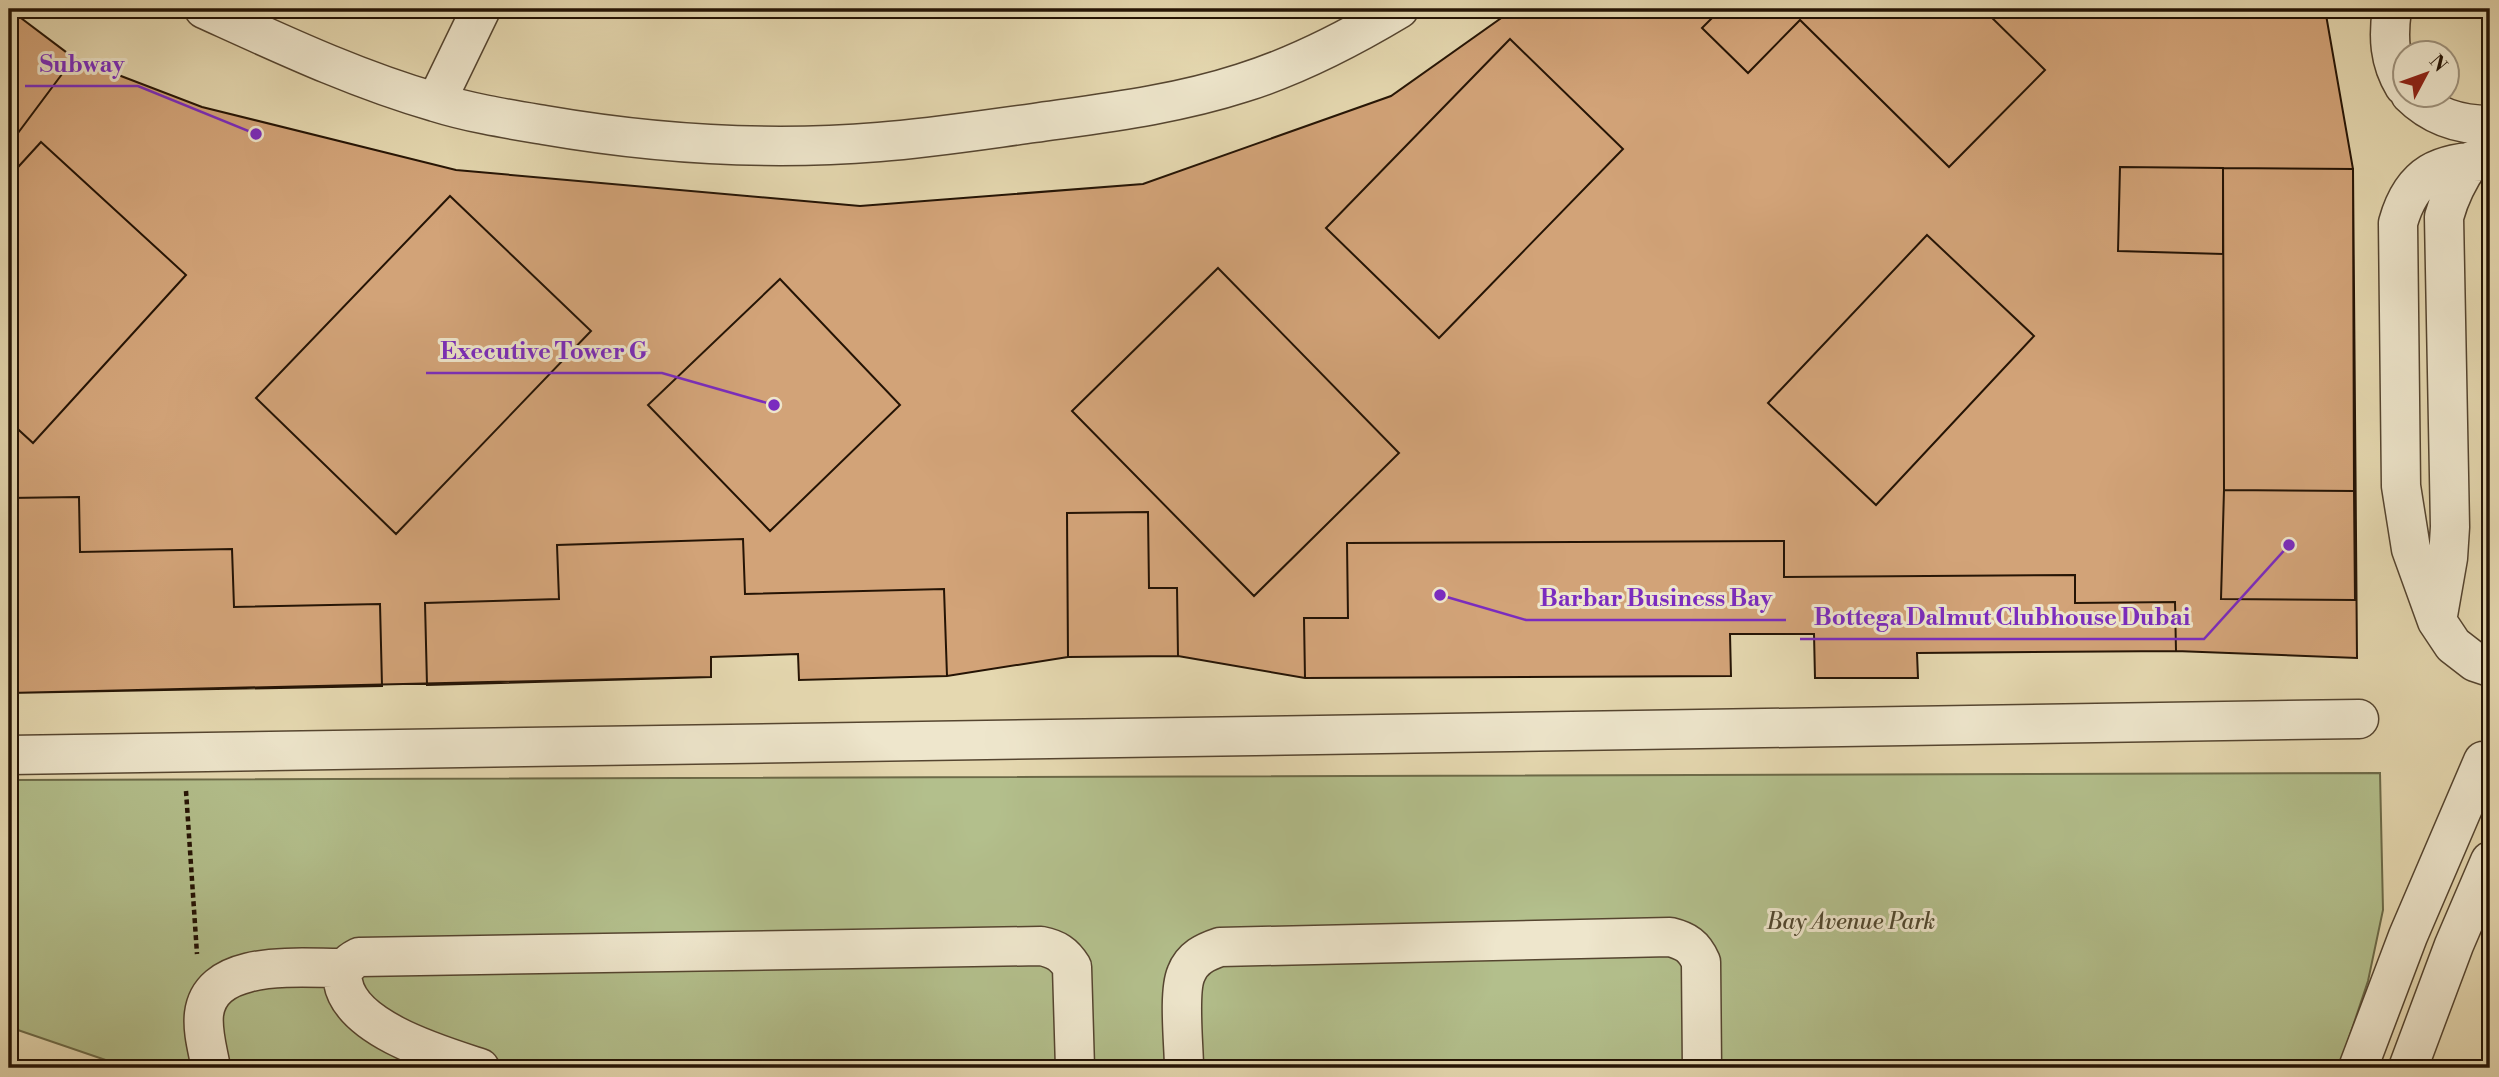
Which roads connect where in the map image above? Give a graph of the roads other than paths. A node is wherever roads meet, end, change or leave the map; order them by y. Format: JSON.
{"nodes":[{"id":1,"x":204,"y":9,"type":"edge"},
{"id":2,"x":481,"y":9,"type":"edge"},
{"id":3,"x":1399,"y":9,"type":"edge"},
{"id":4,"x":2392,"y":9,"type":"edge"},
{"id":5,"x":2391,"y":38,"type":"edge"},
{"id":6,"x":436,"y":103,"type":"junction"},
{"id":7,"x":2426,"y":108,"type":"edge"},
{"id":8,"x":2490,"y":125,"type":"edge"},
{"id":9,"x":2481,"y":161,"type":"edge"},
{"id":10,"x":2490,"y":667,"type":"edge"},
{"id":11,"x":2359,"y":719,"type":"dead end"},
{"id":12,"x":2486,"y":752,"type":"edge"},
{"id":13,"x":9,"y":755,"type":"edge"},
{"id":14,"x":2487,"y":869,"type":"edge"},
{"id":15,"x":345,"y":968,"type":"junction"},
{"id":16,"x":211,"y":1068,"type":"edge"},
{"id":17,"x":480,"y":1068,"type":"edge"},
{"id":18,"x":1075,"y":1068,"type":"edge"},
{"id":19,"x":1184,"y":1068,"type":"edge"},
{"id":20,"x":1702,"y":1068,"type":"edge"},
{"id":21,"x":2358,"y":1068,"type":"edge"},
{"id":22,"x":2408,"y":1068,"type":"edge"}],
"edges":[{"from":1,"to":6,"type":"street"},
{"from":2,"to":6,"type":"street"},
{"from":3,"to":6,"type":"street"},
{"from":4,"to":5,"type":"street"},
{"from":7,"to":8,"type":"street"},
{"from":9,"to":10,"type":"street"},
{"from":11,"to":13,"type":"street"},
{"from":12,"to":14,"type":"street"},
{"from":12,"to":21,"type":"street"},
{"from":14,"to":22,"type":"street"},
{"from":15,"to":16,"type":"street"},
{"from":15,"to":17,"type":"street"},
{"from":15,"to":18,"type":"street"},
{"from":19,"to":20,"type":"street"}]}
